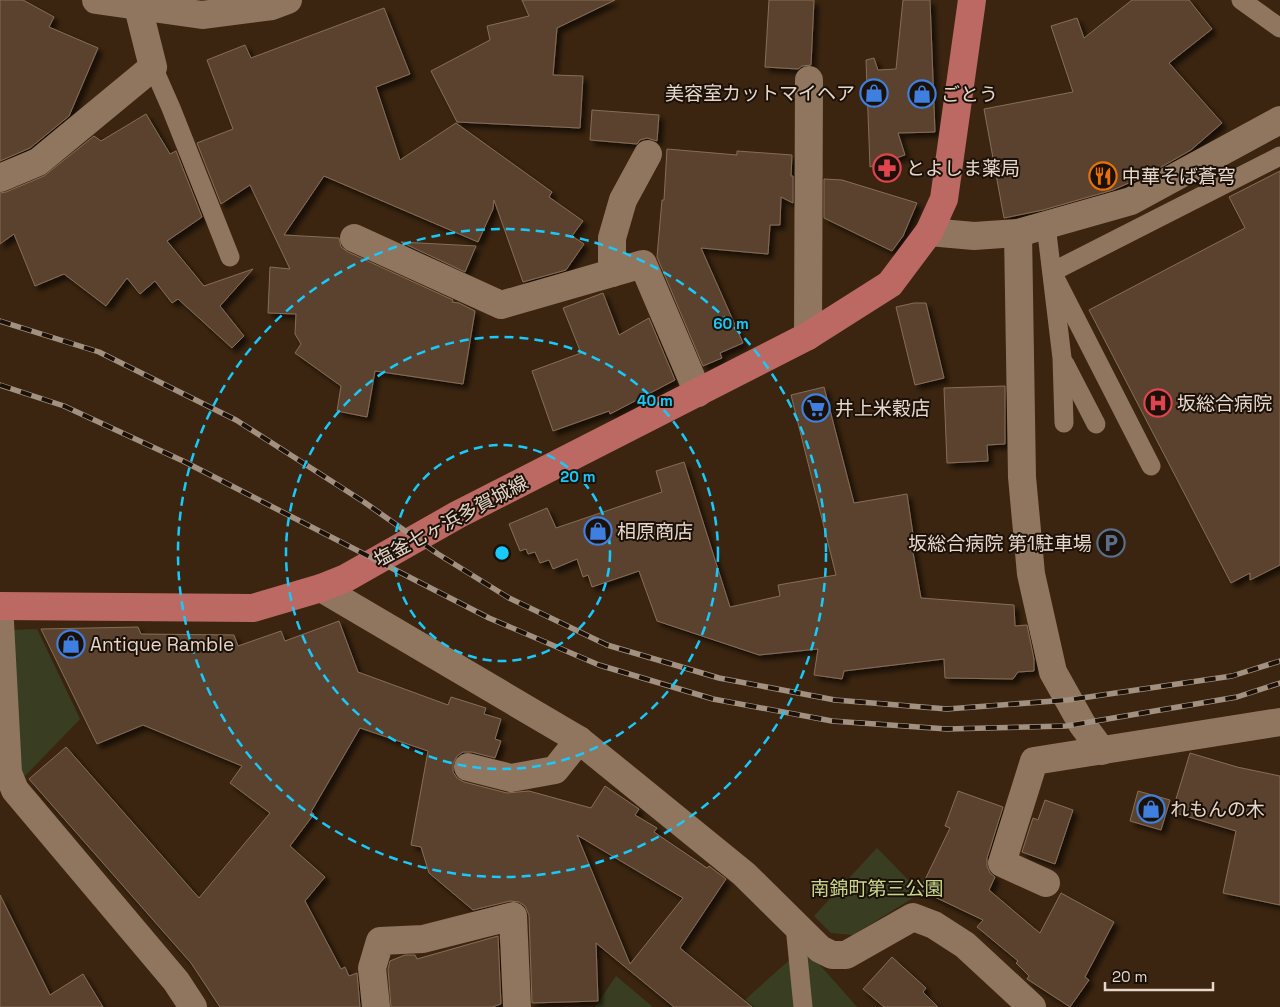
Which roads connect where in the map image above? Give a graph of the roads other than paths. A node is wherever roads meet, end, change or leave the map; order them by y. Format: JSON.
{"nodes":[{"id":1,"x":96,"y":0,"type":"edge"},
{"id":2,"x":288,"y":0,"type":"edge"},
{"id":3,"x":972,"y":0,"type":"edge"},
{"id":4,"x":1241,"y":0,"type":"edge"},
{"id":5,"x":138,"y":7,"type":"junction"},
{"id":6,"x":1280,"y":28,"type":"edge"},
{"id":7,"x":153,"y":67,"type":"junction"},
{"id":8,"x":808,"y":80,"type":"dead end"},
{"id":9,"x":1280,"y":120,"type":"edge"},
{"id":10,"x":648,"y":154,"type":"dead end"},
{"id":11,"x":1280,"y":156,"type":"edge"},
{"id":12,"x":0,"y":178,"type":"edge"},
{"id":13,"x":1046,"y":225,"type":"junction"},
{"id":14,"x":929,"y":232,"type":"junction"},
{"id":15,"x":1018,"y":233,"type":"junction"},
{"id":16,"x":354,"y":238,"type":"dead end"},
{"id":17,"x":230,"y":257,"type":"dead end"},
{"id":18,"x":1052,"y":272,"type":"junction"},
{"id":19,"x":612,"y":273,"type":"junction"},
{"id":20,"x":808,"y":336,"type":"junction"},
{"id":21,"x":1062,"y":358,"type":"junction"},
{"id":22,"x":698,"y":393,"type":"junction"},
{"id":23,"x":1064,"y":423,"type":"dead end"},
{"id":24,"x":1096,"y":424,"type":"dead end"},
{"id":25,"x":1151,"y":466,"type":"dead end"},
{"id":26,"x":322,"y":588,"type":"junction"},
{"id":27,"x":0,"y":606,"type":"edge"},
{"id":28,"x":0,"y":622,"type":"edge"},
{"id":29,"x":1280,"y":722,"type":"edge"},
{"id":30,"x":579,"y":740,"type":"junction"},
{"id":31,"x":1102,"y":751,"type":"junction"},
{"id":32,"x":468,"y":767,"type":"dead end"},
{"id":33,"x":1046,"y":884,"type":"dead end"},
{"id":34,"x":795,"y":926,"type":"junction"},
{"id":35,"x":193,"y":1007,"type":"edge"},
{"id":36,"x":376,"y":1007,"type":"edge"},
{"id":37,"x":517,"y":1007,"type":"edge"},
{"id":38,"x":803,"y":1007,"type":"edge"},
{"id":39,"x":1032,"y":1007,"type":"edge"}],
"edges":[{"from":1,"to":5,"type":"street"},
{"from":2,"to":5,"type":"street"},
{"from":3,"to":14,"type":"main road","name":"塩釜七ヶ浜多賀城線"},
{"from":4,"to":6,"type":"lane"},
{"from":5,"to":7,"type":"street"},
{"from":7,"to":12,"type":"street"},
{"from":7,"to":17,"type":"lane"},
{"from":8,"to":20,"type":"street"},
{"from":9,"to":13,"type":"street"},
{"from":10,"to":19,"type":"street"},
{"from":11,"to":18,"type":"lane"},
{"from":13,"to":15,"type":"street"},
{"from":13,"to":18,"type":"lane"},
{"from":14,"to":15,"type":"street"},
{"from":14,"to":20,"type":"main road","name":"塩釜七ヶ浜多賀城線"},
{"from":15,"to":31,"type":"street"},
{"from":16,"to":19,"type":"street"},
{"from":18,"to":21,"type":"lane"},
{"from":18,"to":25,"type":"lane"},
{"from":19,"to":22,"type":"street"},
{"from":20,"to":22,"type":"main road","name":"塩釜七ヶ浜多賀城線"},
{"from":21,"to":23,"type":"lane"},
{"from":21,"to":24,"type":"lane"},
{"from":22,"to":26,"type":"main road","name":"塩釜七ヶ浜多賀城線"},
{"from":26,"to":27,"type":"main road","name":"塩釜七ヶ浜多賀城線"},
{"from":26,"to":30,"type":"street"},
{"from":28,"to":35,"type":"street"},
{"from":29,"to":31,"type":"street"},
{"from":30,"to":32,"type":"street"},
{"from":30,"to":34,"type":"street"},
{"from":31,"to":33,"type":"street"},
{"from":34,"to":38,"type":"lane"},
{"from":34,"to":39,"type":"street"},
{"from":36,"to":37,"type":"street"}]}
